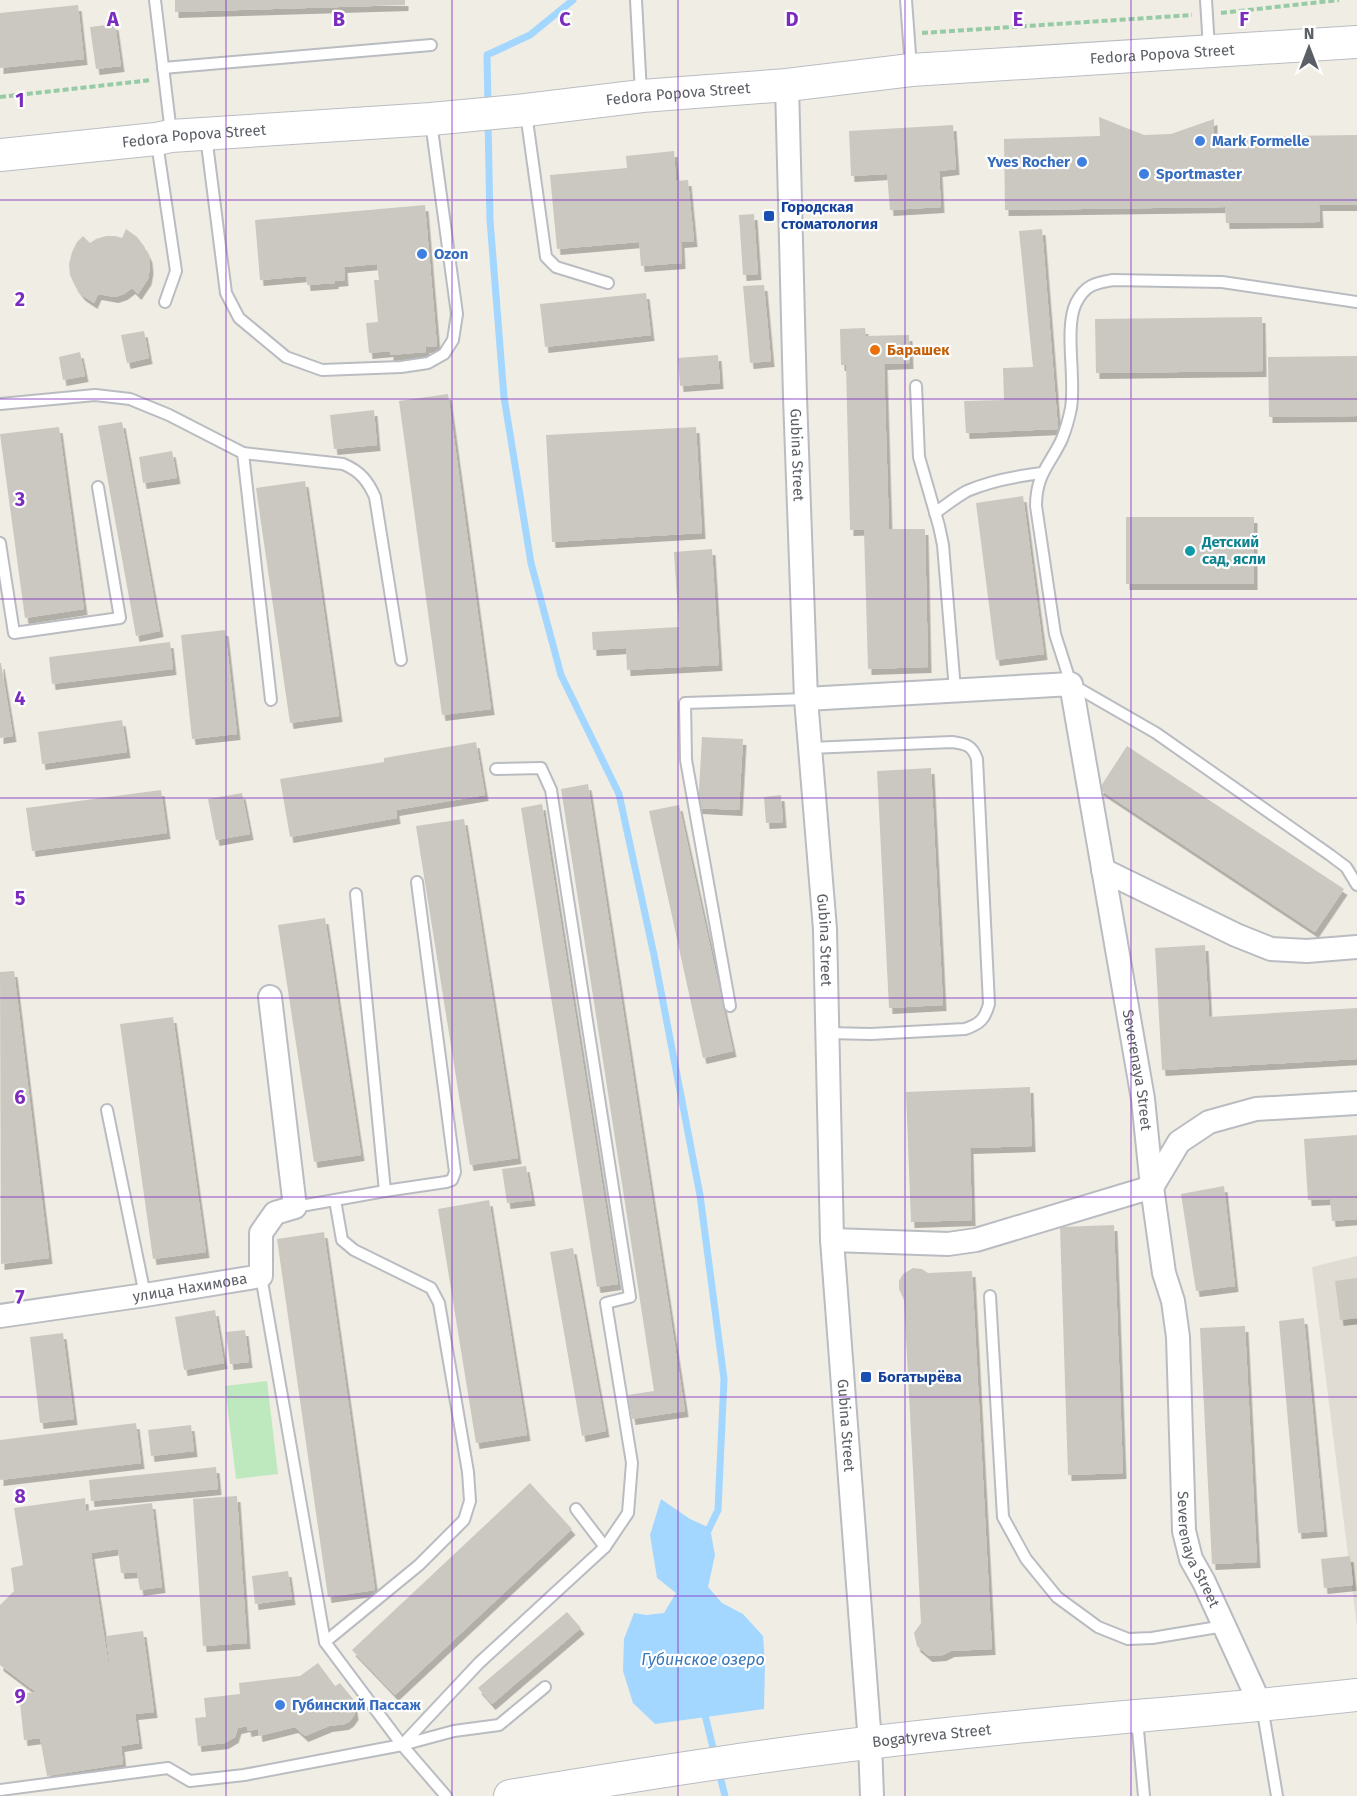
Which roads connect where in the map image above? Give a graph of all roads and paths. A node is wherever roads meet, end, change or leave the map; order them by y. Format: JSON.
{"nodes":[{"id":1,"x":154,"y":0,"type":"edge"},
{"id":2,"x":636,"y":0,"type":"edge"},
{"id":3,"x":906,"y":0,"type":"edge"},
{"id":4,"x":1206,"y":0,"type":"edge"},
{"id":5,"x":1339,"y":0,"type":"edge"},
{"id":6,"x":1313,"y":1,"type":"edge"},
{"id":7,"x":1206,"y":14,"type":"junction"},
{"id":8,"x":908,"y":34,"type":"junction"},
{"id":9,"x":1357,"y":42,"type":"edge"},
{"id":10,"x":431,"y":45,"type":"dead end"},
{"id":11,"x":1210,"y":51,"type":"junction"},
{"id":12,"x":911,"y":70,"type":"junction"},
{"id":13,"x":163,"y":73,"type":"junction"},
{"id":14,"x":787,"y":85,"type":"junction"},
{"id":15,"x":642,"y":96,"type":"junction"},
{"id":16,"x":0,"y":97,"type":"edge"},
{"id":17,"x":501,"y":112,"type":"junction"},
{"id":18,"x":431,"y":119,"type":"junction"},
{"id":19,"x":206,"y":134,"type":"junction"},
{"id":20,"x":164,"y":138,"type":"junction"},
{"id":21,"x":0,"y":155,"type":"edge"},
{"id":22,"x":608,"y":283,"type":"dead end"},
{"id":23,"x":165,"y":302,"type":"dead end"},
{"id":24,"x":1357,"y":302,"type":"edge"},
{"id":25,"x":916,"y":386,"type":"dead end"},
{"id":26,"x":0,"y":404,"type":"edge"},
{"id":27,"x":243,"y":453,"type":"junction"},
{"id":28,"x":1042,"y":473,"type":"junction"},
{"id":29,"x":98,"y":487,"type":"dead end"},
{"id":30,"x":935,"y":513,"type":"junction"},
{"id":31,"x":0,"y":543,"type":"edge"},
{"id":32,"x":401,"y":660,"type":"dead end"},
{"id":33,"x":1071,"y":684,"type":"junction"},
{"id":34,"x":955,"y":690,"type":"junction"},
{"id":35,"x":806,"y":699,"type":"junction"},
{"id":36,"x":272,"y":700,"type":"dead end"},
{"id":37,"x":810,"y":748,"type":"junction"},
{"id":38,"x":496,"y":770,"type":"dead end"},
{"id":39,"x":1103,"y":870,"type":"junction"},
{"id":40,"x":417,"y":882,"type":"dead end"},
{"id":41,"x":1357,"y":885,"type":"edge"},
{"id":42,"x":356,"y":894,"type":"dead end"},
{"id":43,"x":1357,"y":947,"type":"edge"},
{"id":44,"x":270,"y":997,"type":"dead end"},
{"id":45,"x":729,"y":1006,"type":"dead end"},
{"id":46,"x":827,"y":1033,"type":"junction"},
{"id":47,"x":1357,"y":1103,"type":"edge"},
{"id":48,"x":107,"y":1110,"type":"dead end"},
{"id":49,"x":1152,"y":1187,"type":"junction"},
{"id":50,"x":386,"y":1191,"type":"junction"},
{"id":51,"x":335,"y":1200,"type":"junction"},
{"id":52,"x":296,"y":1207,"type":"junction"},
{"id":53,"x":832,"y":1240,"type":"junction"},
{"id":54,"x":261,"y":1276,"type":"junction"},
{"id":55,"x":145,"y":1295,"type":"junction"},
{"id":56,"x":990,"y":1296,"type":"dead end"},
{"id":57,"x":0,"y":1316,"type":"edge"},
{"id":58,"x":576,"y":1509,"type":"dead end"},
{"id":59,"x":605,"y":1547,"type":"junction"},
{"id":60,"x":1224,"y":1626,"type":"junction"},
{"id":61,"x":324,"y":1642,"type":"junction"},
{"id":62,"x":545,"y":1687,"type":"dead end"},
{"id":63,"x":1357,"y":1695,"type":"edge"},
{"id":64,"x":1262,"y":1706,"type":"junction"},
{"id":65,"x":1136,"y":1715,"type":"junction"},
{"id":66,"x":870,"y":1743,"type":"junction"},
{"id":67,"x":402,"y":1745,"type":"junction"},
{"id":68,"x":0,"y":1790,"type":"edge"},
{"id":69,"x":446,"y":1796,"type":"edge"},
{"id":70,"x":510,"y":1796,"type":"edge"},
{"id":71,"x":872,"y":1796,"type":"edge"},
{"id":72,"x":1144,"y":1796,"type":"edge"},
{"id":73,"x":1277,"y":1796,"type":"edge"}],
"edges":[{"from":1,"to":13,"type":"lane"},
{"from":2,"to":15,"type":"lane"},
{"from":3,"to":8,"type":"lane"},
{"from":4,"to":7,"type":"lane"},
{"from":5,"to":6,"type":"path"},
{"from":6,"to":7,"type":"path"},
{"from":7,"to":8,"type":"path"},
{"from":7,"to":11,"type":"lane"},
{"from":8,"to":12,"type":"lane"},
{"from":9,"to":11,"type":"street","name":"Fedora Popova Street"},
{"from":10,"to":13,"type":"lane"},
{"from":11,"to":12,"type":"street","name":"Fedora Popova Street"},
{"from":12,"to":14,"type":"street","name":"Fedora Popova Street"},
{"from":13,"to":16,"type":"path"},
{"from":13,"to":20,"type":"lane"},
{"from":14,"to":15,"type":"street","name":"Fedora Popova Street"},
{"from":14,"to":35,"type":"street","name":"Gubina Street"},
{"from":15,"to":17,"type":"street","name":"Fedora Popova Street"},
{"from":17,"to":18,"type":"street","name":"Fedora Popova Street"},
{"from":17,"to":22,"type":"lane"},
{"from":18,"to":19,"type":"street","name":"Fedora Popova Street"},
{"from":18,"to":19,"type":"lane"},
{"from":19,"to":20,"type":"street","name":"Fedora Popova Street"},
{"from":20,"to":21,"type":"street","name":"Fedora Popova Street"},
{"from":20,"to":23,"type":"lane"},
{"from":24,"to":28,"type":"lane"},
{"from":25,"to":30,"type":"lane"},
{"from":26,"to":27,"type":"lane"},
{"from":27,"to":32,"type":"lane"},
{"from":27,"to":36,"type":"lane"},
{"from":28,"to":30,"type":"lane"},
{"from":28,"to":33,"type":"lane"},
{"from":29,"to":31,"type":"lane"},
{"from":30,"to":34,"type":"lane"},
{"from":33,"to":34,"type":"street"},
{"from":33,"to":39,"type":"street","name":"Severenaya Street"},
{"from":33,"to":41,"type":"lane"},
{"from":34,"to":35,"type":"street"},
{"from":35,"to":37,"type":"street","name":"Gubina Street"},
{"from":35,"to":45,"type":"lane"},
{"from":37,"to":46,"type":"street","name":"Gubina Street"},
{"from":37,"to":46,"type":"lane"},
{"from":38,"to":59,"type":"lane"},
{"from":39,"to":43,"type":"street"},
{"from":39,"to":49,"type":"street","name":"Severenaya Street"},
{"from":40,"to":50,"type":"lane"},
{"from":42,"to":50,"type":"lane"},
{"from":44,"to":52,"type":"street"},
{"from":46,"to":53,"type":"street","name":"Gubina Street"},
{"from":47,"to":49,"type":"street"},
{"from":48,"to":55,"type":"lane"},
{"from":49,"to":53,"type":"street"},
{"from":49,"to":60,"type":"street","name":"Severenaya Street"},
{"from":50,"to":51,"type":"lane"},
{"from":51,"to":52,"type":"lane"},
{"from":51,"to":61,"type":"lane"},
{"from":52,"to":54,"type":"street","name":"улица Нахимова"},
{"from":53,"to":66,"type":"street","name":"Gubina Street"},
{"from":54,"to":55,"type":"street","name":"улица Нахимова"},
{"from":54,"to":61,"type":"lane"},
{"from":55,"to":57,"type":"street","name":"улица Нахимова"},
{"from":56,"to":60,"type":"lane"},
{"from":58,"to":59,"type":"lane"},
{"from":59,"to":67,"type":"lane"},
{"from":60,"to":64,"type":"street","name":"Severenaya Street"},
{"from":61,"to":67,"type":"lane"},
{"from":62,"to":67,"type":"lane"},
{"from":63,"to":64,"type":"street","name":"Bogatyreva Street"},
{"from":64,"to":65,"type":"street","name":"Bogatyreva Street"},
{"from":64,"to":73,"type":"lane"},
{"from":65,"to":66,"type":"street","name":"Bogatyreva Street"},
{"from":65,"to":72,"type":"lane"},
{"from":66,"to":70,"type":"street","name":"Bogatyreva Street"},
{"from":66,"to":71,"type":"street","name":"Gubina Street"},
{"from":67,"to":68,"type":"lane"},
{"from":67,"to":69,"type":"lane"}]}
